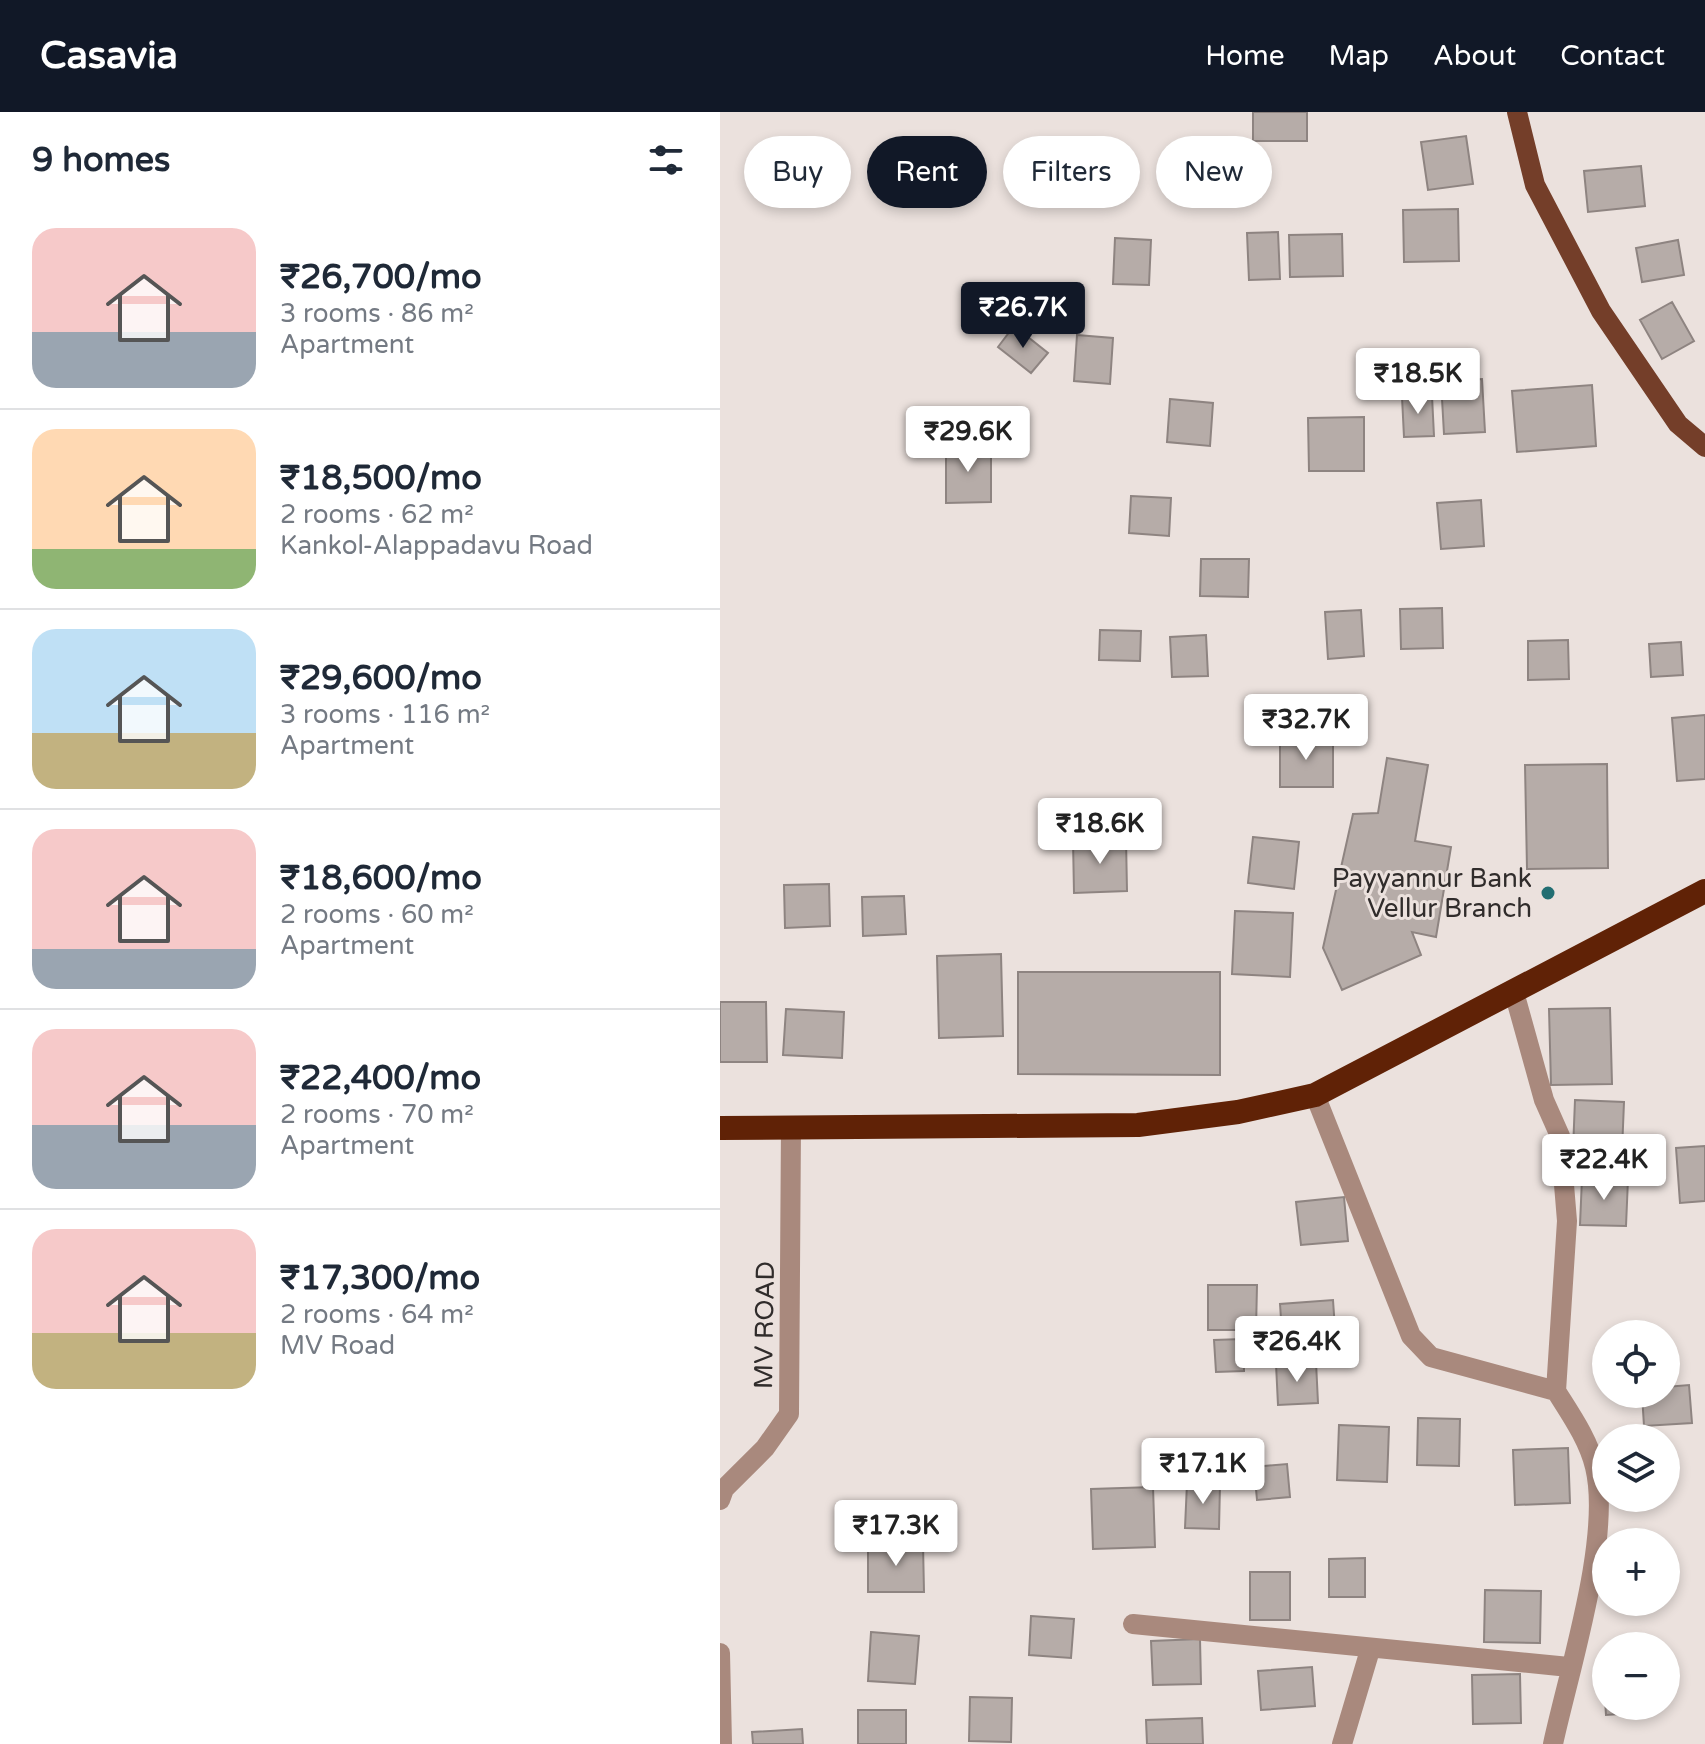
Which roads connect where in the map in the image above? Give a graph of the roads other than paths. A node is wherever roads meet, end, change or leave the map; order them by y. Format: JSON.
{"nodes":[{"id":1,"x":1517,"y":112,"type":"edge"},
{"id":2,"x":1705,"y":447,"type":"edge"},
{"id":3,"x":1705,"y":891,"type":"edge"},
{"id":4,"x":1514,"y":992,"type":"junction"},
{"id":5,"x":1315,"y":1095,"type":"junction"},
{"id":6,"x":791,"y":1126,"type":"junction"},
{"id":7,"x":720,"y":1128,"type":"edge"},
{"id":8,"x":1556,"y":1391,"type":"junction"},
{"id":9,"x":720,"y":1500,"type":"edge"},
{"id":10,"x":1133,"y":1624,"type":"dead end"},
{"id":11,"x":1370,"y":1650,"type":"junction"},
{"id":12,"x":720,"y":1653,"type":"edge"},
{"id":13,"x":1569,"y":1667,"type":"junction"},
{"id":14,"x":722,"y":1744,"type":"edge"},
{"id":15,"x":1342,"y":1744,"type":"edge"},
{"id":16,"x":1553,"y":1744,"type":"edge"}],
"edges":[{"from":1,"to":2,"type":"main road"},
{"from":3,"to":4,"type":"highway"},
{"from":4,"to":5,"type":"highway"},
{"from":4,"to":8,"type":"street"},
{"from":5,"to":6,"type":"highway"},
{"from":5,"to":8,"type":"street"},
{"from":6,"to":7,"type":"highway"},
{"from":6,"to":9,"type":"street","name":"MV ROAD"},
{"from":8,"to":13,"type":"street"},
{"from":10,"to":11,"type":"street"},
{"from":11,"to":13,"type":"street"},
{"from":11,"to":15,"type":"street"},
{"from":12,"to":14,"type":"street"},
{"from":13,"to":16,"type":"street"}]}
